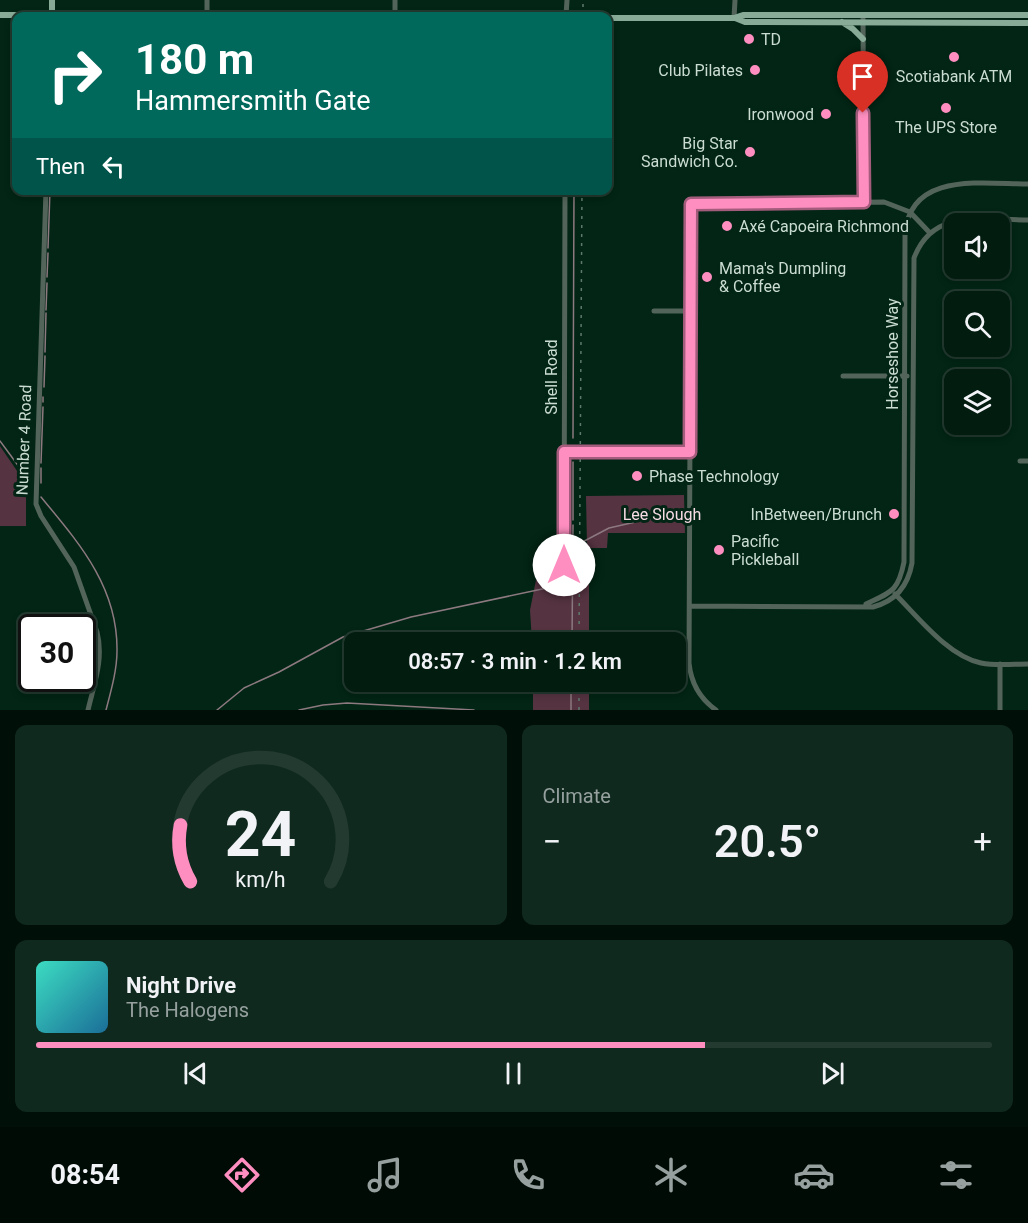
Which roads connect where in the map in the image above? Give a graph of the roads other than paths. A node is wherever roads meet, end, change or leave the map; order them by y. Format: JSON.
{"nodes":[{"id":1,"x":735,"y":0,"type":"edge"},
{"id":2,"x":1028,"y":15,"type":"edge"},
{"id":3,"x":612,"y":18,"type":"edge"},
{"id":4,"x":734,"y":18,"type":"junction"},
{"id":5,"x":863,"y":19,"type":"junction"},
{"id":6,"x":842,"y":22,"type":"junction"},
{"id":7,"x":1028,"y":22,"type":"edge"},
{"id":8,"x":863,"y":39,"type":"junction"},
{"id":9,"x":1028,"y":184,"type":"edge"},
{"id":10,"x":46,"y":195,"type":"edge"},
{"id":11,"x":565,"y":195,"type":"edge"},
{"id":12,"x":864,"y":202,"type":"junction"},
{"id":13,"x":910,"y":212,"type":"junction"},
{"id":14,"x":1028,"y":220,"type":"edge"},
{"id":15,"x":930,"y":233,"type":"junction"},
{"id":16,"x":905,"y":281,"type":"junction"},
{"id":17,"x":912,"y":281,"type":"junction"},
{"id":18,"x":654,"y":311,"type":"dead end"},
{"id":19,"x":690,"y":311,"type":"junction"},
{"id":20,"x":843,"y":376,"type":"dead end"},
{"id":21,"x":908,"y":376,"type":"junction"},
{"id":22,"x":564,"y":452,"type":"junction"},
{"id":23,"x":690,"y":452,"type":"junction"},
{"id":24,"x":1020,"y":461,"type":"dead end"},
{"id":25,"x":1028,"y":461,"type":"edge"},
{"id":26,"x":564,"y":565,"type":"dead end"},
{"id":27,"x":892,"y":590,"type":"junction"},
{"id":28,"x":897,"y":595,"type":"junction"},
{"id":29,"x":864,"y":605,"type":"junction"},
{"id":30,"x":690,"y":606,"type":"junction"},
{"id":31,"x":1000,"y":664,"type":"junction"},
{"id":32,"x":1028,"y":664,"type":"edge"},
{"id":33,"x":88,"y":710,"type":"edge"},
{"id":34,"x":716,"y":710,"type":"edge"},
{"id":35,"x":1000,"y":710,"type":"edge"}],
"edges":[{"from":1,"to":4,"type":"street"},
{"from":2,"to":5,"type":"main road"},
{"from":3,"to":4,"type":"main road"},
{"from":4,"to":5,"type":"main road"},
{"from":4,"to":6,"type":"main road"},
{"from":5,"to":6,"type":"main road"},
{"from":5,"to":7,"type":"main road"},
{"from":5,"to":8,"type":"street"},
{"from":6,"to":8,"type":"main road"},
{"from":8,"to":12,"type":"street"},
{"from":9,"to":13,"type":"street"},
{"from":10,"to":33,"type":"street","name":"Number 4 Road"},
{"from":11,"to":22,"type":"street","name":"Shell Road"},
{"from":12,"to":13,"type":"street"},
{"from":12,"to":19,"type":"street"},
{"from":13,"to":15,"type":"street"},
{"from":13,"to":16,"type":"street","name":"Horseshoe Way"},
{"from":14,"to":15,"type":"street"},
{"from":15,"to":17,"type":"street","name":"Horseshoe Way"},
{"from":16,"to":17,"type":"street"},
{"from":16,"to":21,"type":"street","name":"Horseshoe Way"},
{"from":17,"to":21,"type":"street","name":"Horseshoe Way"},
{"from":18,"to":19,"type":"street"},
{"from":19,"to":23,"type":"street"},
{"from":20,"to":21,"type":"street"},
{"from":21,"to":27,"type":"street","name":"Horseshoe Way"},
{"from":21,"to":28,"type":"street","name":"Horseshoe Way"},
{"from":22,"to":23,"type":"street"},
{"from":22,"to":26,"type":"street","name":"Shell Road"},
{"from":23,"to":30,"type":"street"},
{"from":24,"to":25,"type":"street"},
{"from":27,"to":28,"type":"street"},
{"from":27,"to":29,"type":"street"},
{"from":28,"to":29,"type":"street"},
{"from":28,"to":31,"type":"street"},
{"from":29,"to":30,"type":"street"},
{"from":30,"to":34,"type":"street"},
{"from":31,"to":32,"type":"street"},
{"from":31,"to":35,"type":"street"}]}
